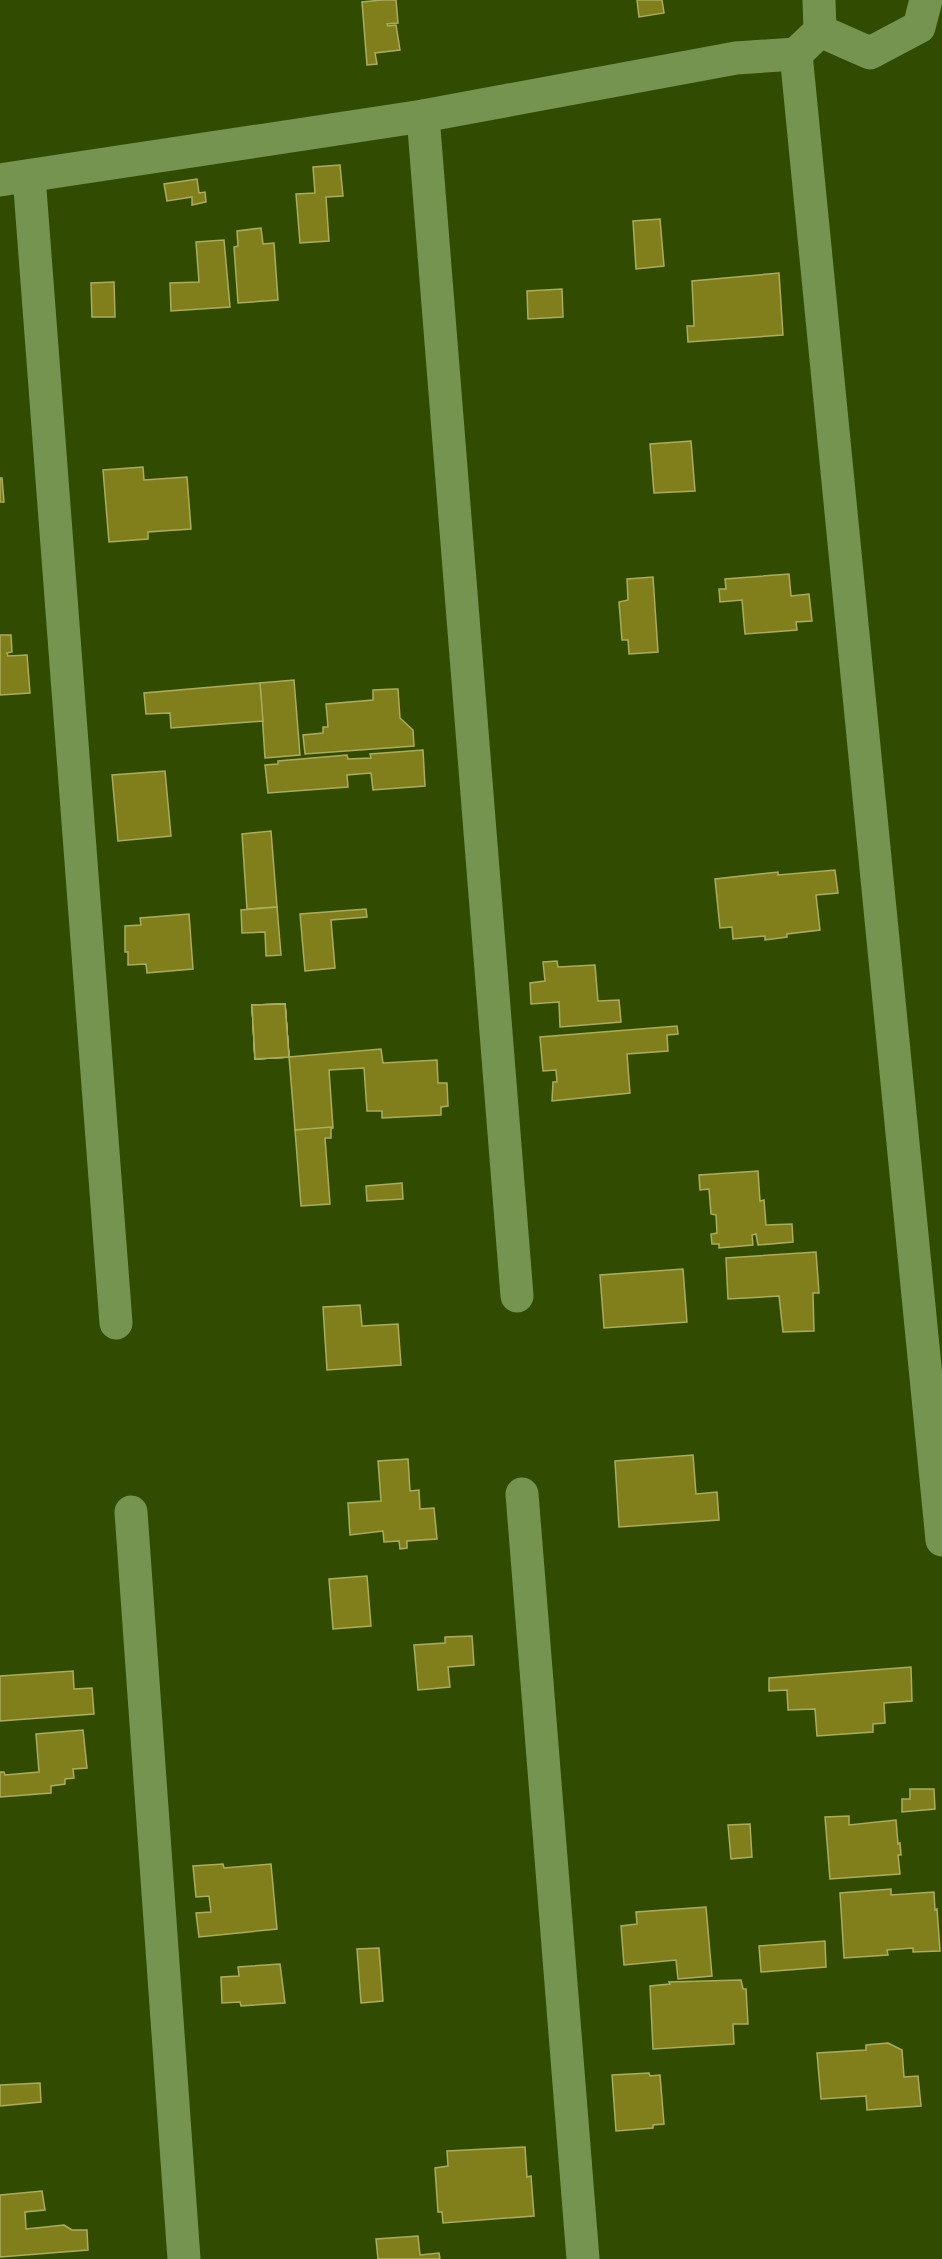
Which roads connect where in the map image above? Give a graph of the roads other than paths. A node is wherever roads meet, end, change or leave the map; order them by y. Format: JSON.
{"nodes":[{"id":1,"x":926,"y":0,"type":"edge"},
{"id":2,"x":820,"y":16,"type":"edge"},
{"id":3,"x":796,"y":54,"type":"junction"},
{"id":4,"x":423,"y":116,"type":"junction"},
{"id":5,"x":15,"y":178,"type":"edge"},
{"id":6,"x":517,"y":1296,"type":"dead end"},
{"id":7,"x":116,"y":1323,"type":"dead end"},
{"id":8,"x":522,"y":1494,"type":"dead end"},
{"id":9,"x":131,"y":1512,"type":"dead end"},
{"id":10,"x":942,"y":1540,"type":"edge"},
{"id":11,"x":184,"y":2259,"type":"edge"},
{"id":12,"x":583,"y":2259,"type":"edge"}],
"edges":[{"from":1,"to":2,"type":"street"},
{"from":2,"to":3,"type":"street"},
{"from":3,"to":4,"type":"street"},
{"from":3,"to":10,"type":"street"},
{"from":4,"to":5,"type":"street"},
{"from":4,"to":6,"type":"street"},
{"from":5,"to":7,"type":"street"},
{"from":8,"to":12,"type":"street"},
{"from":9,"to":11,"type":"street"}]}
